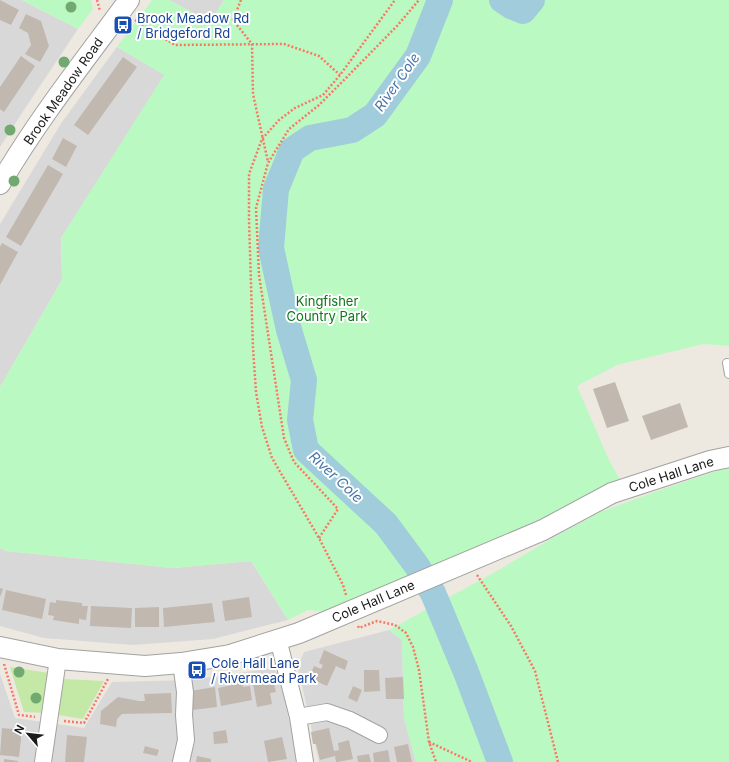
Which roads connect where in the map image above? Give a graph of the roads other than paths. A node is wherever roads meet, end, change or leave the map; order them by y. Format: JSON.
{"nodes":[{"id":1,"x":129,"y":0,"type":"edge"},
{"id":2,"x":0,"y":184,"type":"edge"},
{"id":3,"x":727,"y":363,"type":"dead end"},
{"id":4,"x":729,"y":374,"type":"edge"},
{"id":5,"x":729,"y":456,"type":"edge"},
{"id":6,"x":278,"y":639,"type":"junction"},
{"id":7,"x":0,"y":647,"type":"edge"},
{"id":8,"x":58,"y":659,"type":"junction"},
{"id":9,"x":181,"y":663,"type":"junction"},
{"id":10,"x":298,"y":718,"type":"junction"},
{"id":11,"x":379,"y":735,"type":"dead end"},
{"id":12,"x":43,"y":762,"type":"edge"},
{"id":13,"x":181,"y":762,"type":"edge"},
{"id":14,"x":305,"y":762,"type":"edge"}],
"edges":[{"from":1,"to":2,"type":"street","name":"Brook Meadow Road"},
{"from":3,"to":4,"type":"lane"},
{"from":5,"to":6,"type":"street","name":"Cole Hall Lane"},
{"from":6,"to":9,"type":"street","name":"Cole Hall Lane"},
{"from":6,"to":10,"type":"street"},
{"from":7,"to":8,"type":"street","name":"Cole Hall Lane"},
{"from":8,"to":9,"type":"street","name":"Cole Hall Lane"},
{"from":8,"to":12,"type":"street"},
{"from":9,"to":13,"type":"street"},
{"from":10,"to":11,"type":"street"},
{"from":10,"to":14,"type":"street"}]}
